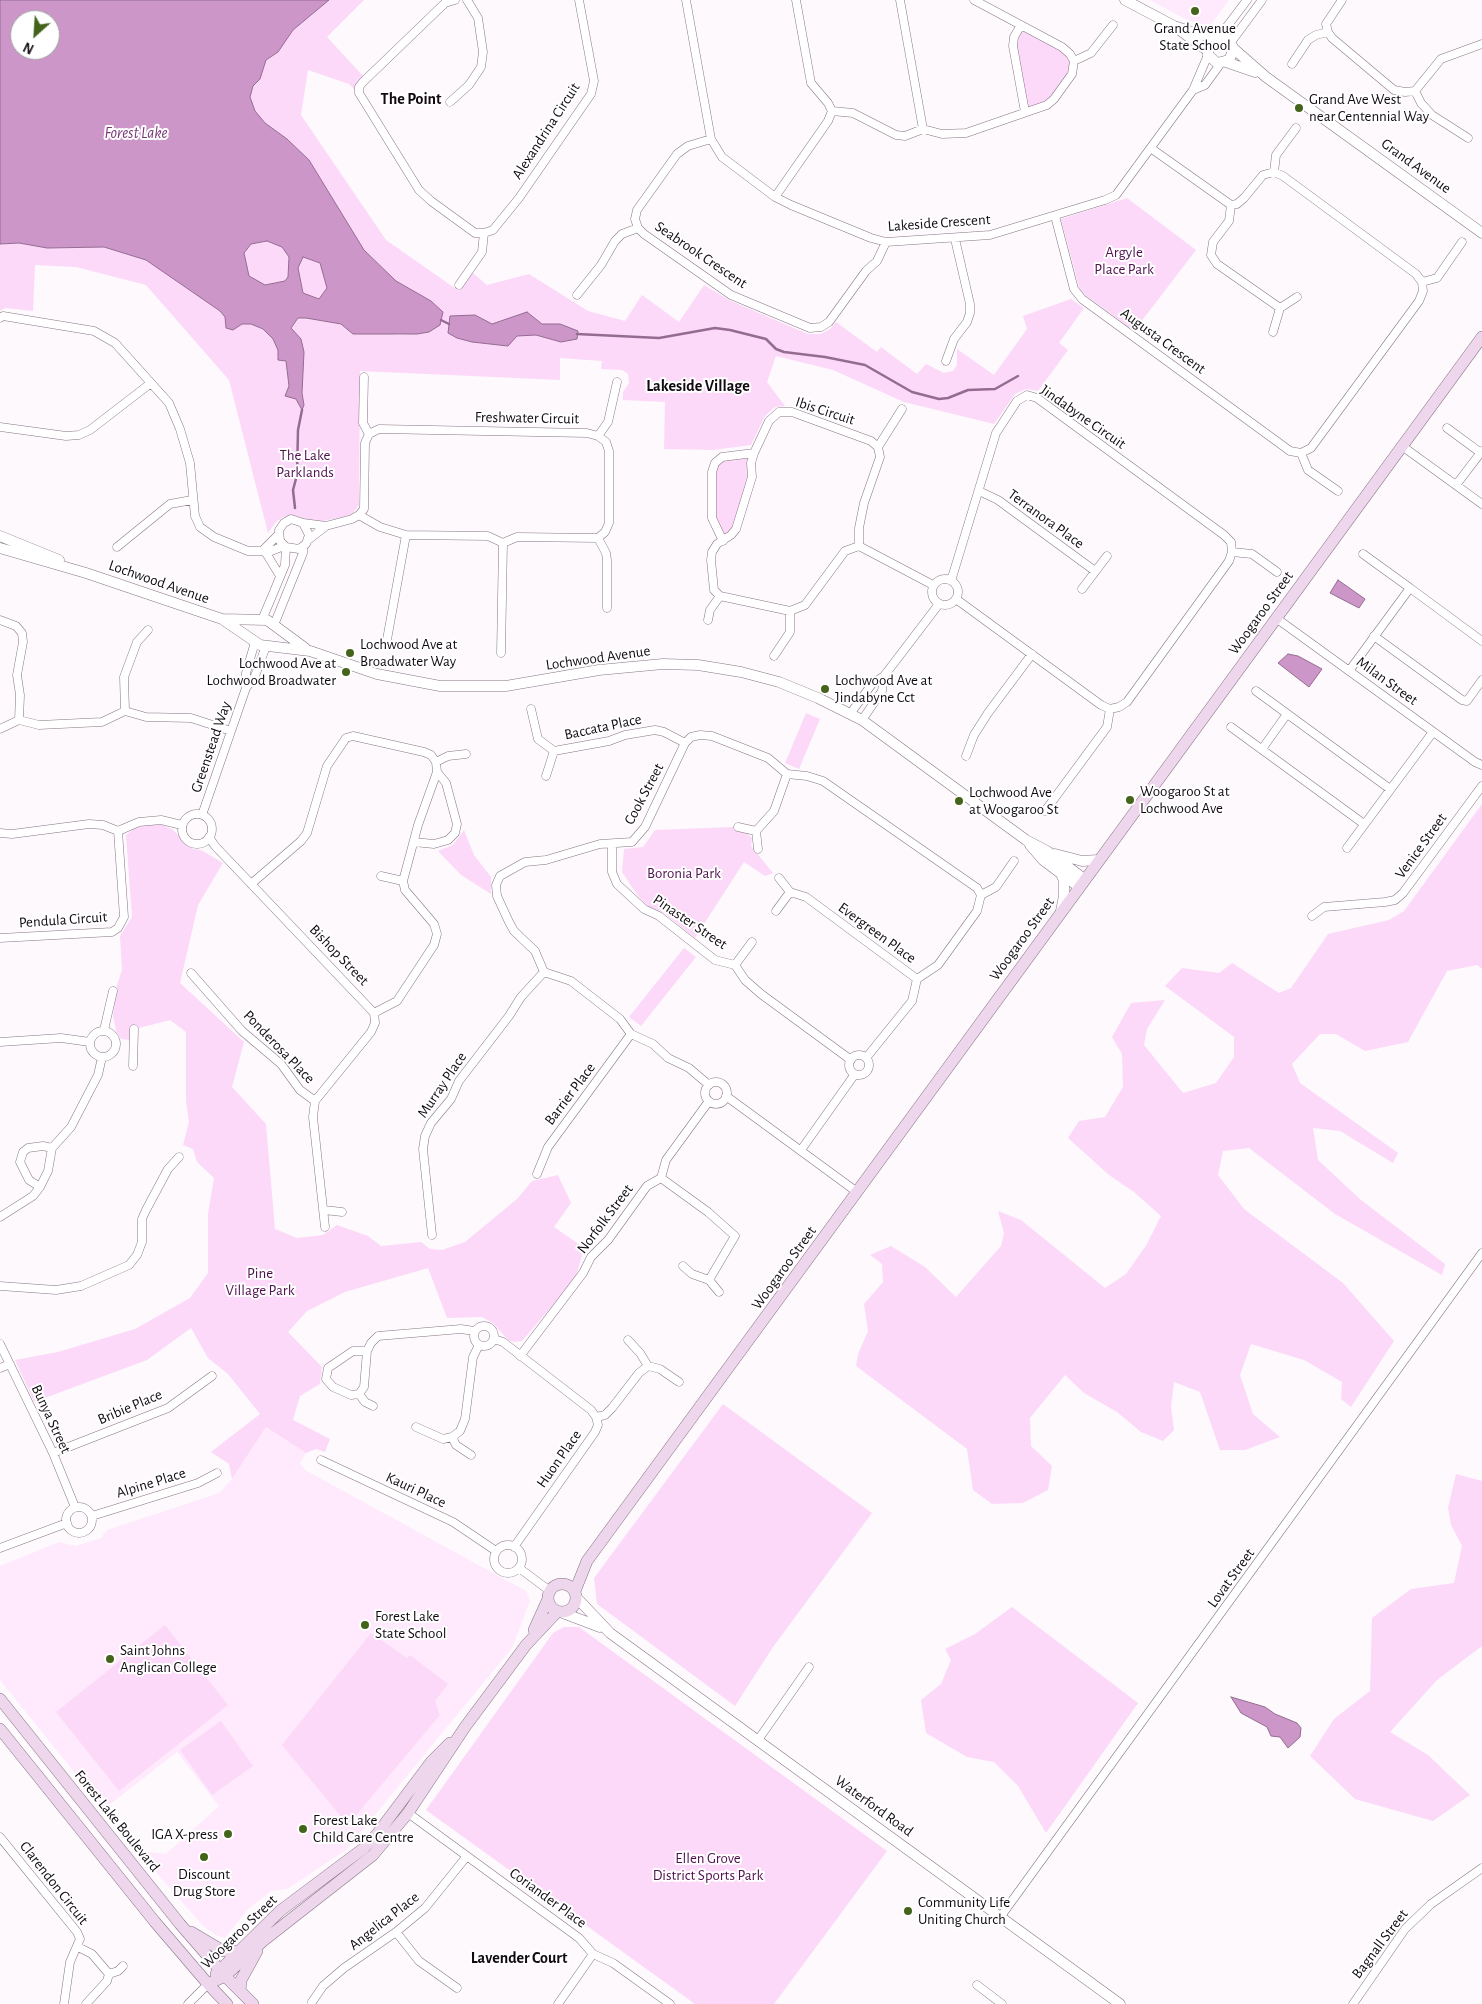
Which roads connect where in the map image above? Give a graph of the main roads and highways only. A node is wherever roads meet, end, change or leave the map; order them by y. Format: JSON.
{"nodes":[{"id":1,"x":1482,"y":336,"type":"edge"},
{"id":2,"x":587,"y":1561,"type":"junction"},
{"id":3,"x":552,"y":1591,"type":"junction"},
{"id":4,"x":576,"y":1595,"type":"junction"},
{"id":5,"x":560,"y":1612,"type":"junction"},
{"id":6,"x":526,"y":1645,"type":"junction"},
{"id":7,"x":0,"y":1699,"type":"edge"},
{"id":8,"x":0,"y":1729,"type":"edge"},
{"id":9,"x":403,"y":1810,"type":"junction"},
{"id":10,"x":180,"y":1924,"type":"junction"},
{"id":11,"x":264,"y":1941,"type":"junction"},
{"id":12,"x":239,"y":1951,"type":"junction"},
{"id":13,"x":222,"y":1973,"type":"junction"},
{"id":14,"x":208,"y":1984,"type":"junction"},
{"id":15,"x":240,"y":1991,"type":"junction"},
{"id":16,"x":227,"y":2004,"type":"edge"},
{"id":17,"x":253,"y":2004,"type":"edge"}],
"edges":[{"from":1,"to":2,"type":"main road","name":"Woogaroo Street"},
{"from":2,"to":3,"type":"main road","name":"Woogaroo Street"},
{"from":2,"to":4,"type":"main road","name":"Woogaroo Street"},
{"from":3,"to":4,"type":"main road"},
{"from":3,"to":5,"type":"main road"},
{"from":3,"to":6,"type":"main road","name":"Woogaroo Street"},
{"from":4,"to":5,"type":"main road"},
{"from":5,"to":6,"type":"main road","name":"Woogaroo Street"},
{"from":6,"to":9,"type":"main road","name":"Woogaroo Street"},
{"from":7,"to":10,"type":"main road","name":"Forest Lake Boulevard"},
{"from":8,"to":14,"type":"main road"},
{"from":9,"to":11,"type":"main road","name":"Woogaroo Street"},
{"from":9,"to":12,"type":"main road","name":"Woogaroo Street"},
{"from":10,"to":12,"type":"main road"},
{"from":10,"to":13,"type":"main road","name":"Forest Lake Boulevard"},
{"from":11,"to":13,"type":"main road","name":"Woogaroo Street"},
{"from":11,"to":15,"type":"main road"},
{"from":12,"to":13,"type":"main road","name":"Woogaroo Street"},
{"from":13,"to":14,"type":"main road","name":"Woogaroo Street"},
{"from":13,"to":15,"type":"main road","name":"Forest Lake Boulevard"},
{"from":14,"to":16,"type":"main road"},
{"from":15,"to":17,"type":"main road","name":"Forest Lake Boulevard"}]}
